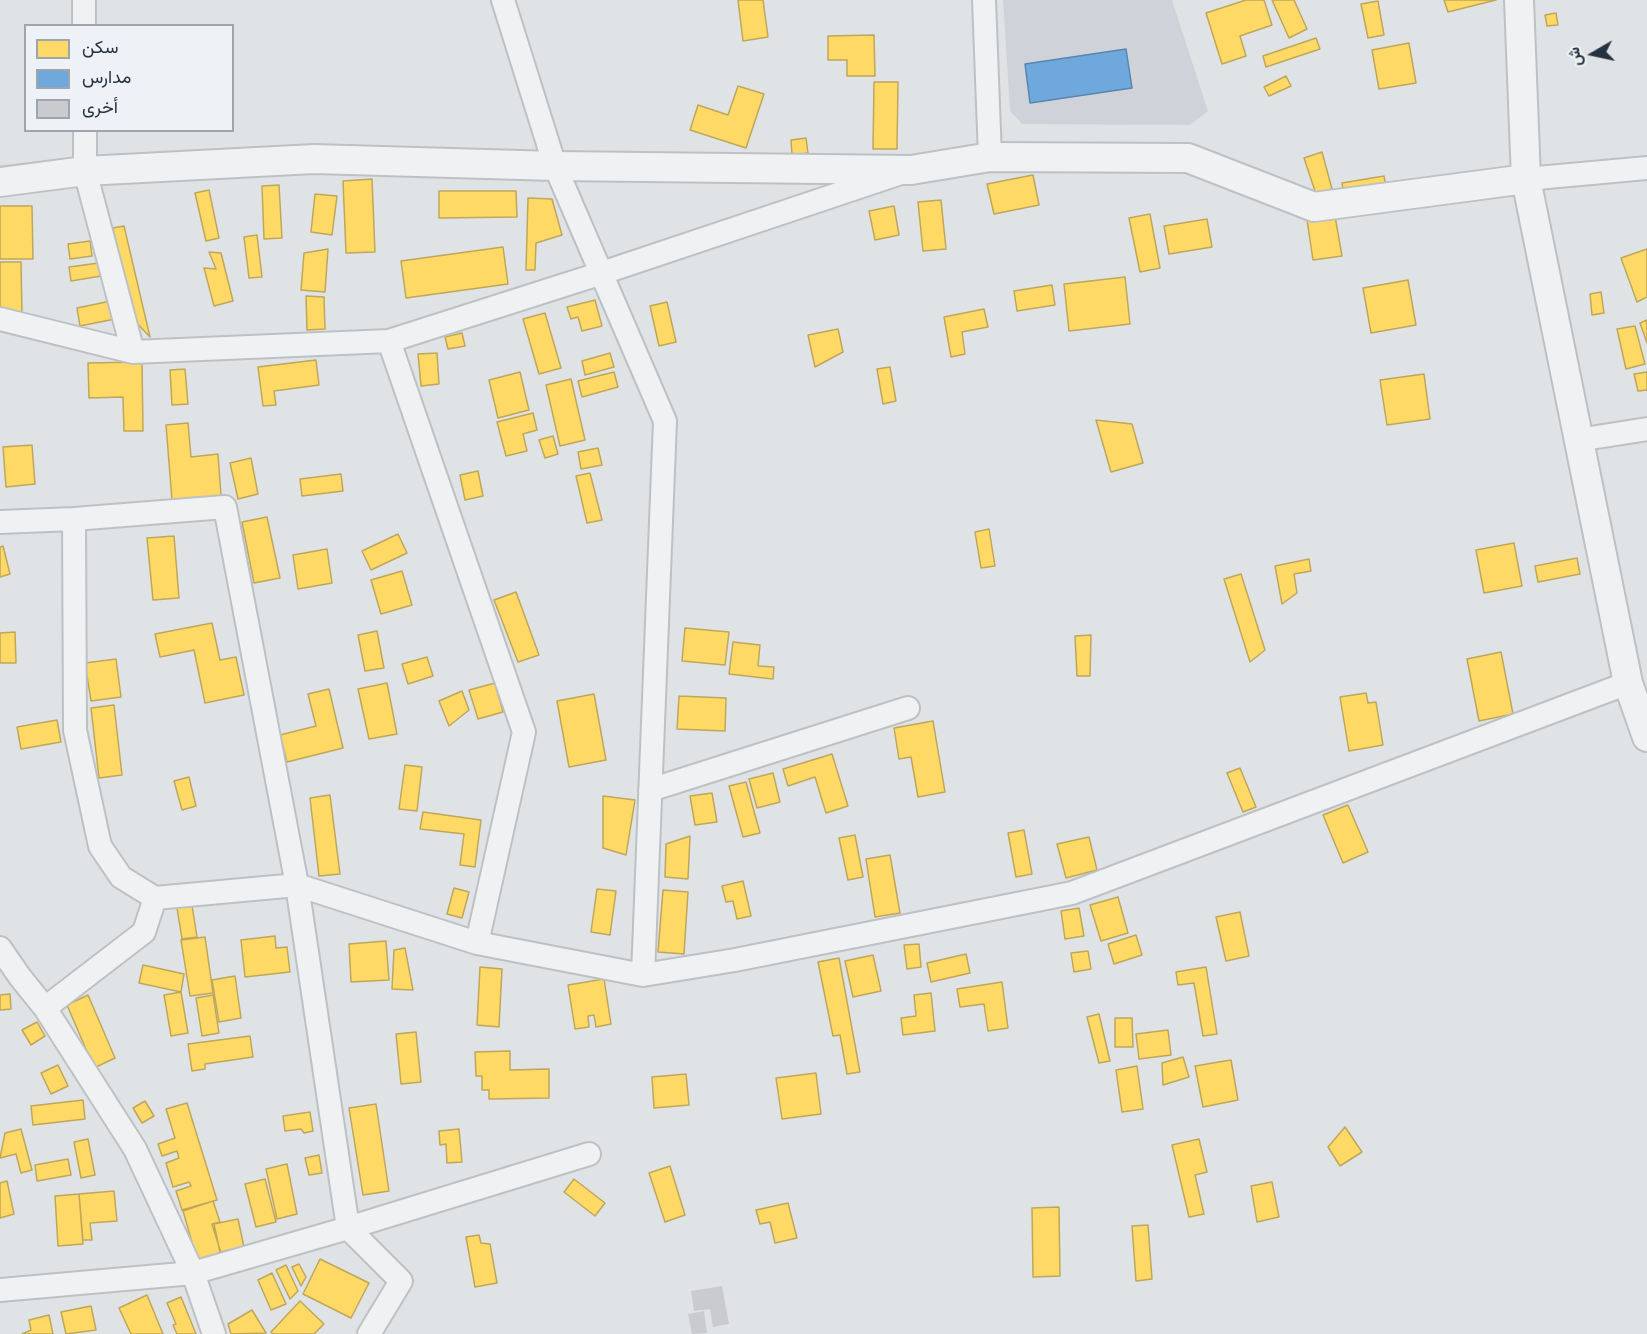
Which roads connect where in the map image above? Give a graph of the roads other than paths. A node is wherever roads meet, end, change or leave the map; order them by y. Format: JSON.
{"nodes":[{"id":1,"x":84,"y":0,"type":"edge"},
{"id":2,"x":503,"y":0,"type":"edge"},
{"id":3,"x":984,"y":0,"type":"edge"},
{"id":4,"x":1519,"y":0,"type":"edge"},
{"id":5,"x":84,"y":24,"type":"edge"},
{"id":6,"x":85,"y":132,"type":"edge"},
{"id":7,"x":990,"y":158,"type":"junction"},
{"id":8,"x":555,"y":165,"type":"junction"},
{"id":9,"x":1647,"y":168,"type":"edge"},
{"id":10,"x":911,"y":170,"type":"junction"},
{"id":11,"x":85,"y":171,"type":"junction"},
{"id":12,"x":1526,"y":179,"type":"junction"},
{"id":13,"x":0,"y":182,"type":"edge"},
{"id":14,"x":602,"y":273,"type":"junction"},
{"id":15,"x":0,"y":319,"type":"edge"},
{"id":16,"x":389,"y":341,"type":"junction"},
{"id":17,"x":133,"y":352,"type":"junction"},
{"id":18,"x":1647,"y":429,"type":"edge"},
{"id":19,"x":1578,"y":440,"type":"junction"},
{"id":20,"x":74,"y":519,"type":"junction"},
{"id":21,"x":0,"y":522,"type":"edge"},
{"id":22,"x":1628,"y":683,"type":"junction"},
{"id":23,"x":908,"y":708,"type":"dead end"},
{"id":24,"x":1647,"y":737,"type":"edge"},
{"id":25,"x":650,"y":790,"type":"junction"},
{"id":26,"x":297,"y":885,"type":"junction"},
{"id":27,"x":155,"y":897,"type":"junction"},
{"id":28,"x":477,"y":943,"type":"junction"},
{"id":29,"x":0,"y":948,"type":"edge"},
{"id":30,"x":643,"y":975,"type":"junction"},
{"id":31,"x":10,"y":979,"type":"edge"},
{"id":32,"x":45,"y":1008,"type":"junction"},
{"id":33,"x":589,"y":1154,"type":"dead end"},
{"id":34,"x":348,"y":1228,"type":"junction"},
{"id":35,"x":193,"y":1274,"type":"junction"},
{"id":36,"x":0,"y":1290,"type":"edge"},
{"id":37,"x":214,"y":1334,"type":"edge"},
{"id":38,"x":369,"y":1334,"type":"edge"}],
"edges":[{"from":1,"to":5,"type":"street"},
{"from":2,"to":8,"type":"street"},
{"from":3,"to":7,"type":"street"},
{"from":4,"to":12,"type":"street"},
{"from":6,"to":11,"type":"street"},
{"from":7,"to":10,"type":"street"},
{"from":7,"to":12,"type":"street"},
{"from":8,"to":10,"type":"street"},
{"from":8,"to":11,"type":"street"},
{"from":8,"to":14,"type":"street"},
{"from":9,"to":12,"type":"street"},
{"from":10,"to":14,"type":"street"},
{"from":11,"to":13,"type":"street"},
{"from":11,"to":17,"type":"street"},
{"from":12,"to":19,"type":"street"},
{"from":14,"to":16,"type":"street"},
{"from":14,"to":25,"type":"street"},
{"from":15,"to":17,"type":"street"},
{"from":16,"to":17,"type":"street"},
{"from":16,"to":28,"type":"street"},
{"from":18,"to":19,"type":"street"},
{"from":19,"to":22,"type":"street"},
{"from":20,"to":21,"type":"street"},
{"from":20,"to":26,"type":"street"},
{"from":20,"to":27,"type":"street"},
{"from":22,"to":24,"type":"street"},
{"from":22,"to":30,"type":"street"},
{"from":23,"to":25,"type":"street"},
{"from":25,"to":30,"type":"street"},
{"from":26,"to":27,"type":"street"},
{"from":26,"to":28,"type":"street"},
{"from":26,"to":34,"type":"street"},
{"from":27,"to":32,"type":"street"},
{"from":28,"to":30,"type":"street"},
{"from":29,"to":31,"type":"street"},
{"from":31,"to":32,"type":"street"},
{"from":32,"to":35,"type":"street"},
{"from":33,"to":34,"type":"street"},
{"from":34,"to":35,"type":"street"},
{"from":34,"to":38,"type":"street"},
{"from":35,"to":36,"type":"street"},
{"from":35,"to":37,"type":"street"}]}
